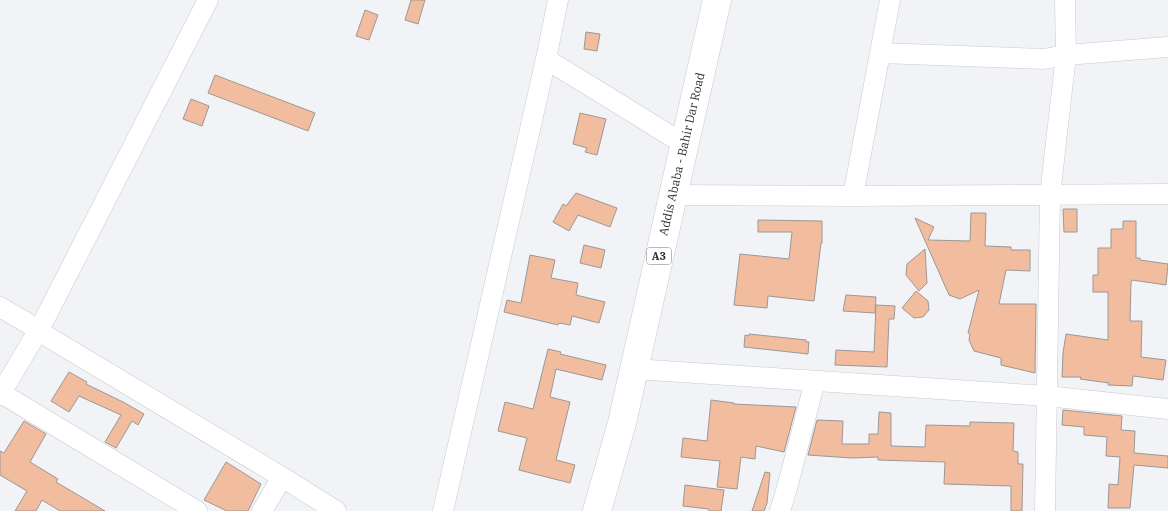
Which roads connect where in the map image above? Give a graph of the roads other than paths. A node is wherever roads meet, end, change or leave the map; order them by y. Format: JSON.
{"nodes":[{"id":1,"x":208,"y":0,"type":"edge"},
{"id":2,"x":558,"y":0,"type":"edge"},
{"id":3,"x":717,"y":0,"type":"edge"},
{"id":4,"x":890,"y":0,"type":"edge"},
{"id":5,"x":1065,"y":0,"type":"edge"},
{"id":6,"x":1168,"y":48,"type":"edge"},
{"id":7,"x":880,"y":53,"type":"junction"},
{"id":8,"x":1066,"y":55,"type":"junction"},
{"id":9,"x":546,"y":59,"type":"junction"},
{"id":10,"x":684,"y":144,"type":"junction"},
{"id":11,"x":1168,"y":194,"type":"edge"},
{"id":12,"x":673,"y":195,"type":"junction"},
{"id":13,"x":1050,"y":195,"type":"junction"},
{"id":14,"x":853,"y":196,"type":"junction"},
{"id":15,"x":0,"y":307,"type":"edge"},
{"id":16,"x":634,"y":369,"type":"junction"},
{"id":17,"x":815,"y":381,"type":"junction"},
{"id":18,"x":1,"y":394,"type":"edge"},
{"id":19,"x":1047,"y":396,"type":"junction"},
{"id":20,"x":1168,"y":409,"type":"edge"},
{"id":21,"x":282,"y":477,"type":"junction"},
{"id":22,"x":197,"y":511,"type":"edge"},
{"id":23,"x":262,"y":511,"type":"edge"},
{"id":24,"x":336,"y":511,"type":"edge"},
{"id":25,"x":443,"y":511,"type":"edge"},
{"id":26,"x":597,"y":511,"type":"edge"},
{"id":27,"x":780,"y":511,"type":"edge"},
{"id":28,"x":1045,"y":511,"type":"edge"}],
"edges":[{"from":1,"to":15,"type":"street"},
{"from":2,"to":9,"type":"street"},
{"from":3,"to":10,"type":"highway","name":"Addis Ababa - Bahir Dar Road","number":"A3"},
{"from":4,"to":7,"type":"street"},
{"from":5,"to":8,"type":"street"},
{"from":6,"to":8,"type":"street"},
{"from":7,"to":8,"type":"street"},
{"from":7,"to":14,"type":"street"},
{"from":8,"to":13,"type":"street"},
{"from":9,"to":10,"type":"street"},
{"from":9,"to":25,"type":"street"},
{"from":10,"to":12,"type":"highway","name":"Addis Ababa - Bahir Dar Road","number":"A3"},
{"from":11,"to":13,"type":"street"},
{"from":12,"to":14,"type":"street"},
{"from":12,"to":16,"type":"highway","name":"Addis Ababa - Bahir Dar Road","number":"A3"},
{"from":13,"to":14,"type":"street"},
{"from":13,"to":19,"type":"street"},
{"from":16,"to":17,"type":"street"},
{"from":16,"to":26,"type":"highway","name":"Addis Ababa - Bahir Dar Road","number":"A3"},
{"from":17,"to":19,"type":"street"},
{"from":17,"to":27,"type":"street"},
{"from":18,"to":21,"type":"street"},
{"from":18,"to":22,"type":"street"},
{"from":19,"to":20,"type":"street"},
{"from":19,"to":28,"type":"street"},
{"from":21,"to":23,"type":"street"},
{"from":21,"to":24,"type":"street"}]}
